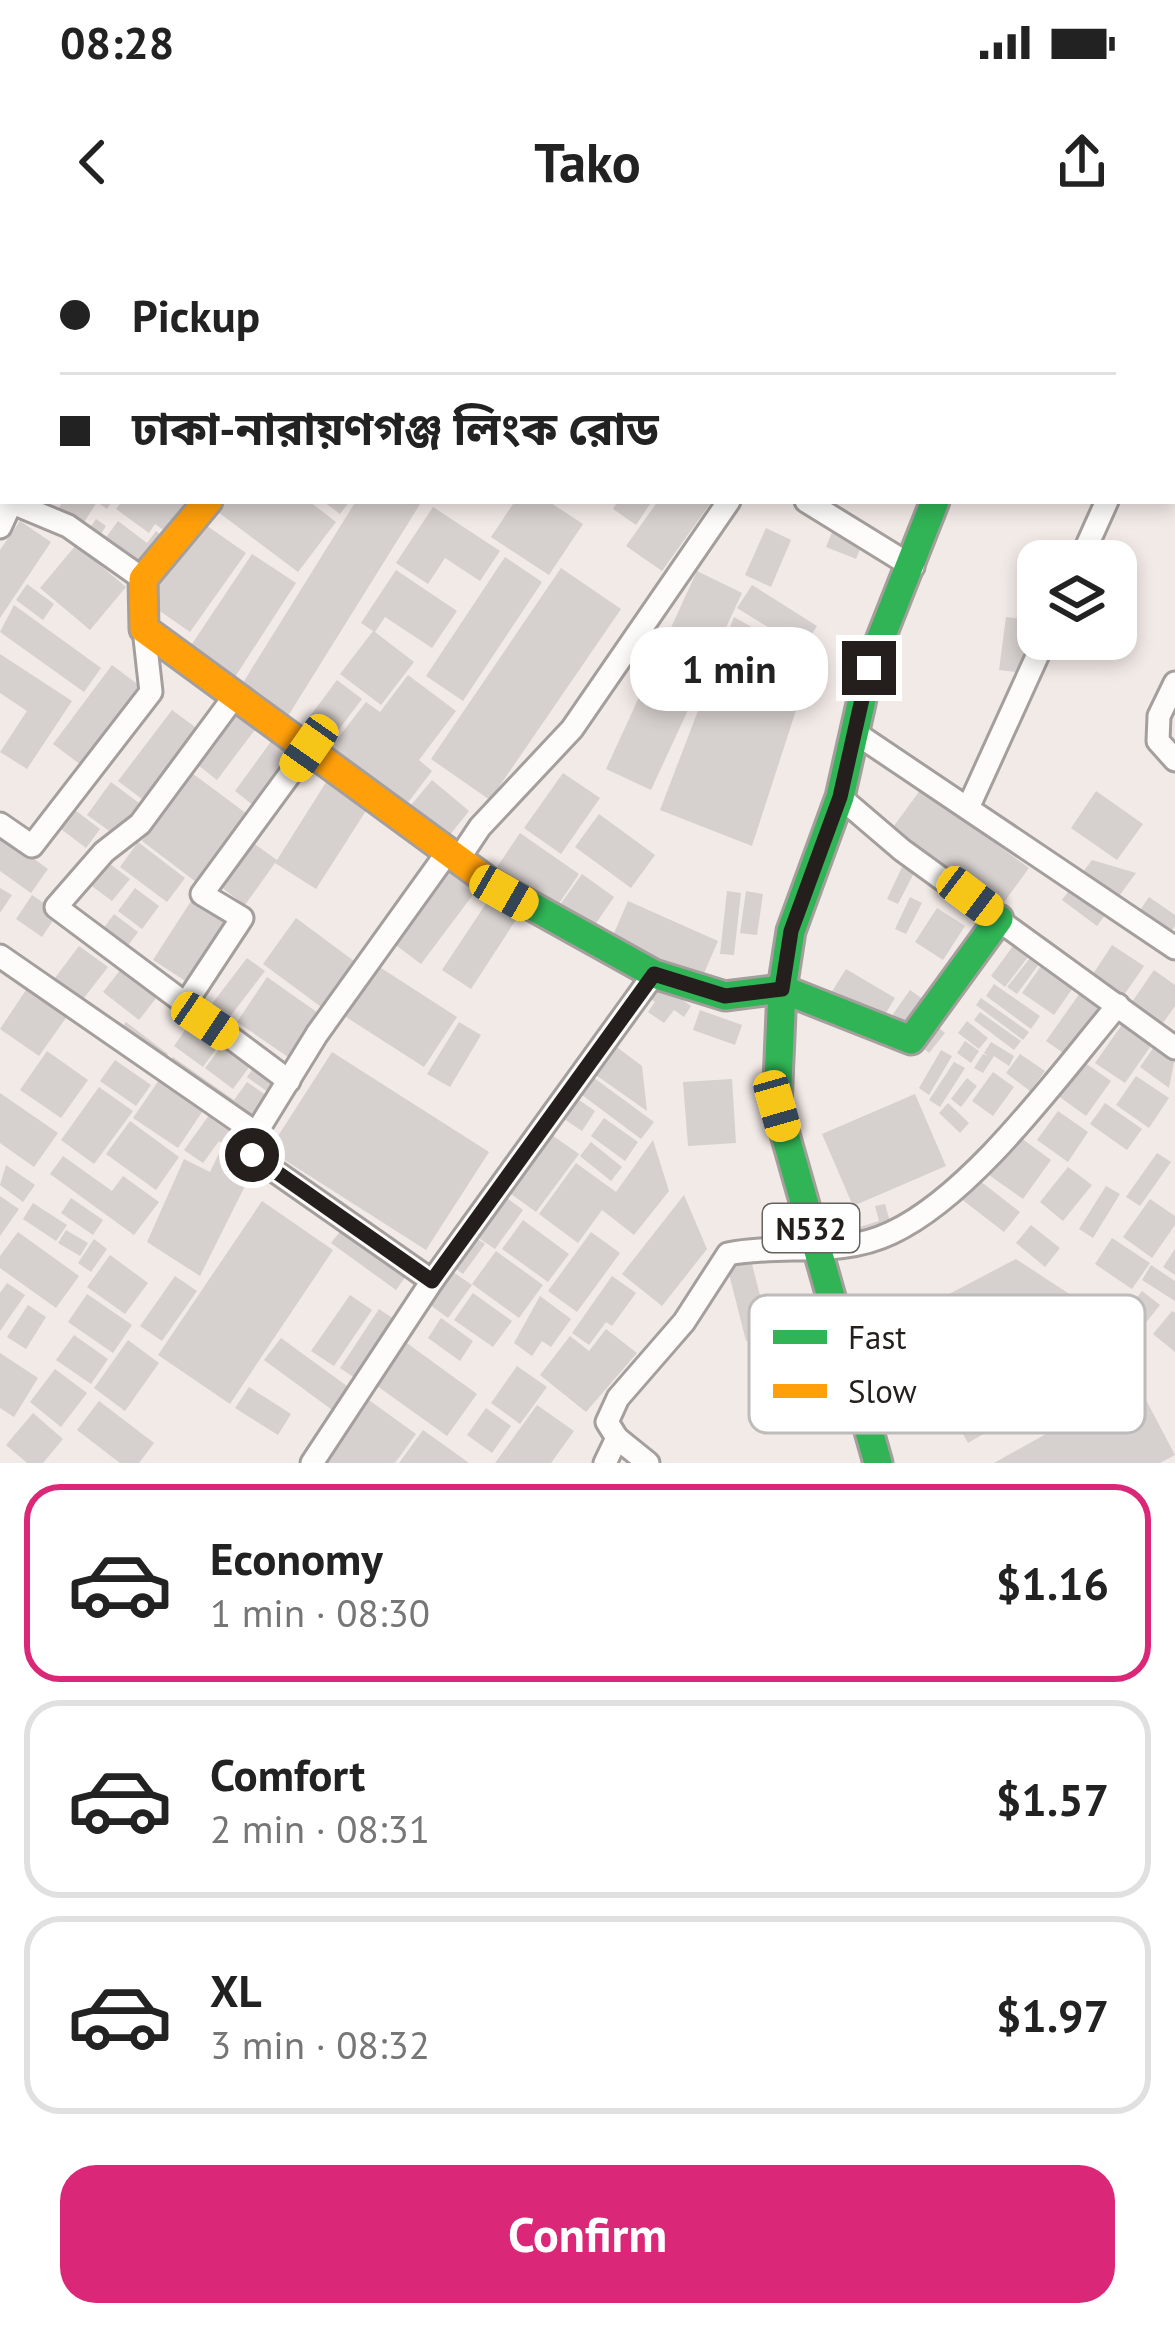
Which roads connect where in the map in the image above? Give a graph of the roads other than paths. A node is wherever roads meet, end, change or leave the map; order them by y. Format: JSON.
{"nodes":[{"id":1,"x":16,"y":504,"type":"edge"},
{"id":2,"x":205,"y":504,"type":"edge"},
{"id":3,"x":726,"y":504,"type":"edge"},
{"id":4,"x":811,"y":504,"type":"edge"},
{"id":5,"x":934,"y":504,"type":"edge"},
{"id":6,"x":1107,"y":504,"type":"edge"},
{"id":7,"x":1090,"y":540,"type":"edge"},
{"id":8,"x":913,"y":567,"type":"junction"},
{"id":9,"x":142,"y":579,"type":"junction"},
{"id":10,"x":144,"y":629,"type":"junction"},
{"id":11,"x":1035,"y":660,"type":"edge"},
{"id":12,"x":1175,"y":683,"type":"edge"},
{"id":13,"x":234,"y":697,"type":"junction"},
{"id":14,"x":854,"y":732,"type":"junction"},
{"id":15,"x":309,"y":748,"type":"junction"},
{"id":16,"x":1175,"y":760,"type":"edge"},
{"id":17,"x":840,"y":797,"type":"junction"},
{"id":18,"x":968,"y":808,"type":"junction"},
{"id":19,"x":0,"y":824,"type":"edge"},
{"id":20,"x":453,"y":857,"type":"junction"},
{"id":21,"x":999,"y":919,"type":"junction"},
{"id":22,"x":1175,"y":948,"type":"edge"},
{"id":23,"x":0,"y":956,"type":"edge"},
{"id":24,"x":654,"y":974,"type":"junction"},
{"id":25,"x":782,"y":989,"type":"junction"},
{"id":26,"x":1118,"y":1005,"type":"junction"},
{"id":27,"x":184,"y":1006,"type":"junction"},
{"id":28,"x":1175,"y":1048,"type":"edge"},
{"id":29,"x":289,"y":1081,"type":"junction"},
{"id":30,"x":256,"y":1133,"type":"junction"},
{"id":31,"x":818,"y":1251,"type":"junction"},
{"id":32,"x":432,"y":1281,"type":"junction"},
{"id":33,"x":830,"y":1295,"type":"edge"},
{"id":34,"x":870,"y":1433,"type":"edge"},
{"id":35,"x":617,"y":1438,"type":"junction"},
{"id":36,"x":312,"y":1463,"type":"edge"},
{"id":37,"x":605,"y":1463,"type":"edge"},
{"id":38,"x":648,"y":1463,"type":"edge"},
{"id":39,"x":878,"y":1463,"type":"edge"}],
"edges":[{"from":1,"to":9,"type":"street"},
{"from":2,"to":9,"type":"main road"},
{"from":3,"to":20,"type":"street"},
{"from":4,"to":8,"type":"street"},
{"from":5,"to":8,"type":"main road","number":"N532"},
{"from":6,"to":7,"type":"street"},
{"from":8,"to":14,"type":"main road","number":"N532"},
{"from":9,"to":10,"type":"main road"},
{"from":10,"to":13,"type":"main road"},
{"from":10,"to":19,"type":"street"},
{"from":11,"to":18,"type":"street"},
{"from":12,"to":16,"type":"street"},
{"from":13,"to":15,"type":"main road"},
{"from":13,"to":27,"type":"street"},
{"from":14,"to":17,"type":"main road","number":"N532"},
{"from":14,"to":18,"type":"street"},
{"from":15,"to":20,"type":"main road"},
{"from":15,"to":27,"type":"street"},
{"from":17,"to":21,"type":"street"},
{"from":17,"to":25,"type":"main road","number":"N532"},
{"from":18,"to":22,"type":"street"},
{"from":20,"to":24,"type":"main road"},
{"from":20,"to":29,"type":"street"},
{"from":21,"to":25,"type":"main road"},
{"from":21,"to":26,"type":"street"},
{"from":23,"to":30,"type":"street"},
{"from":24,"to":25,"type":"main road"},
{"from":24,"to":32,"type":"street"},
{"from":25,"to":31,"type":"main road","number":"N532"},
{"from":26,"to":28,"type":"street"},
{"from":26,"to":31,"type":"street"},
{"from":27,"to":29,"type":"street"},
{"from":29,"to":30,"type":"street"},
{"from":30,"to":32,"type":"street"},
{"from":31,"to":33,"type":"main road","number":"N532"},
{"from":31,"to":35,"type":"street"},
{"from":32,"to":36,"type":"street"},
{"from":34,"to":39,"type":"main road","number":"N532"},
{"from":35,"to":37,"type":"street"},
{"from":35,"to":38,"type":"street"}]}
